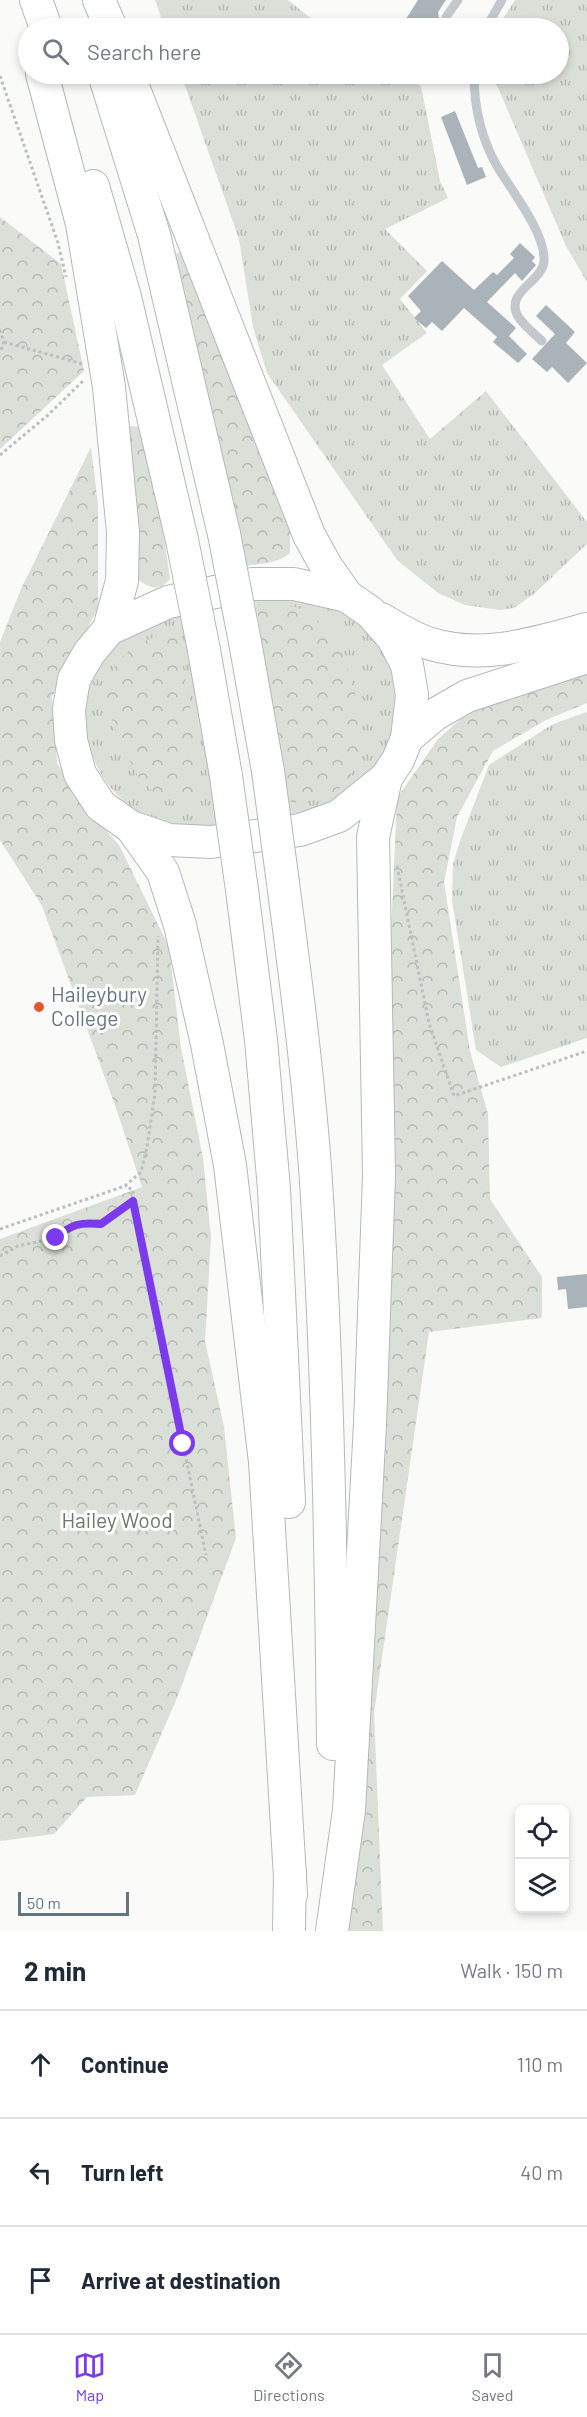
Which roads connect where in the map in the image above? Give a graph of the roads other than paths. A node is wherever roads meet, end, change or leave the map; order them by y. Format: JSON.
{"nodes":[{"id":1,"x":23,"y":0,"type":"edge"},
{"id":2,"x":36,"y":0,"type":"edge"},
{"id":3,"x":82,"y":0,"type":"edge"},
{"id":4,"x":99,"y":0,"type":"edge"},
{"id":5,"x":458,"y":0,"type":"edge"},
{"id":6,"x":502,"y":0,"type":"edge"},
{"id":7,"x":446,"y":17,"type":"dead end"},
{"id":8,"x":28,"y":18,"type":"edge"},
{"id":9,"x":42,"y":18,"type":"edge"},
{"id":10,"x":87,"y":18,"type":"edge"},
{"id":11,"x":107,"y":18,"type":"edge"},
{"id":12,"x":492,"y":18,"type":"edge"},
{"id":13,"x":45,"y":84,"type":"edge"},
{"id":14,"x":64,"y":84,"type":"edge"},
{"id":15,"x":107,"y":84,"type":"edge"},
{"id":16,"x":132,"y":84,"type":"edge"},
{"id":17,"x":474,"y":84,"type":"edge"},
{"id":18,"x":542,"y":341,"type":"dead end"},
{"id":19,"x":358,"y":604,"type":"junction"},
{"id":20,"x":109,"y":629,"type":"junction"},
{"id":21,"x":587,"y":629,"type":"edge"},
{"id":22,"x":587,"y":657,"type":"edge"},
{"id":23,"x":407,"y":738,"type":"junction"},
{"id":24,"x":386,"y":778,"type":"junction"},
{"id":25,"x":131,"y":827,"type":"junction"},
{"id":26,"x":291,"y":1894,"type":"junction"},
{"id":27,"x":289,"y":1931,"type":"edge"},
{"id":28,"x":331,"y":1931,"type":"edge"}],
"edges":[{"from":1,"to":8,"type":"highway"},
{"from":2,"to":9,"type":"highway"},
{"from":3,"to":10,"type":"highway"},
{"from":4,"to":11,"type":"highway"},
{"from":5,"to":7,"type":"lane"},
{"from":6,"to":12,"type":"lane"},
{"from":13,"to":20,"type":"highway"},
{"from":14,"to":26,"type":"highway","bridge":true},
{"from":15,"to":28,"type":"highway","bridge":true},
{"from":16,"to":19,"type":"highway"},
{"from":17,"to":18,"type":"lane"},
{"from":19,"to":20,"type":"highway"},
{"from":19,"to":21,"type":"highway"},
{"from":19,"to":23,"type":"highway"},
{"from":20,"to":25,"type":"highway"},
{"from":22,"to":23,"type":"highway"},
{"from":23,"to":24,"type":"highway"},
{"from":24,"to":25,"type":"highway"},
{"from":24,"to":28,"type":"highway"},
{"from":25,"to":26,"type":"highway"},
{"from":26,"to":27,"type":"highway"}]}
